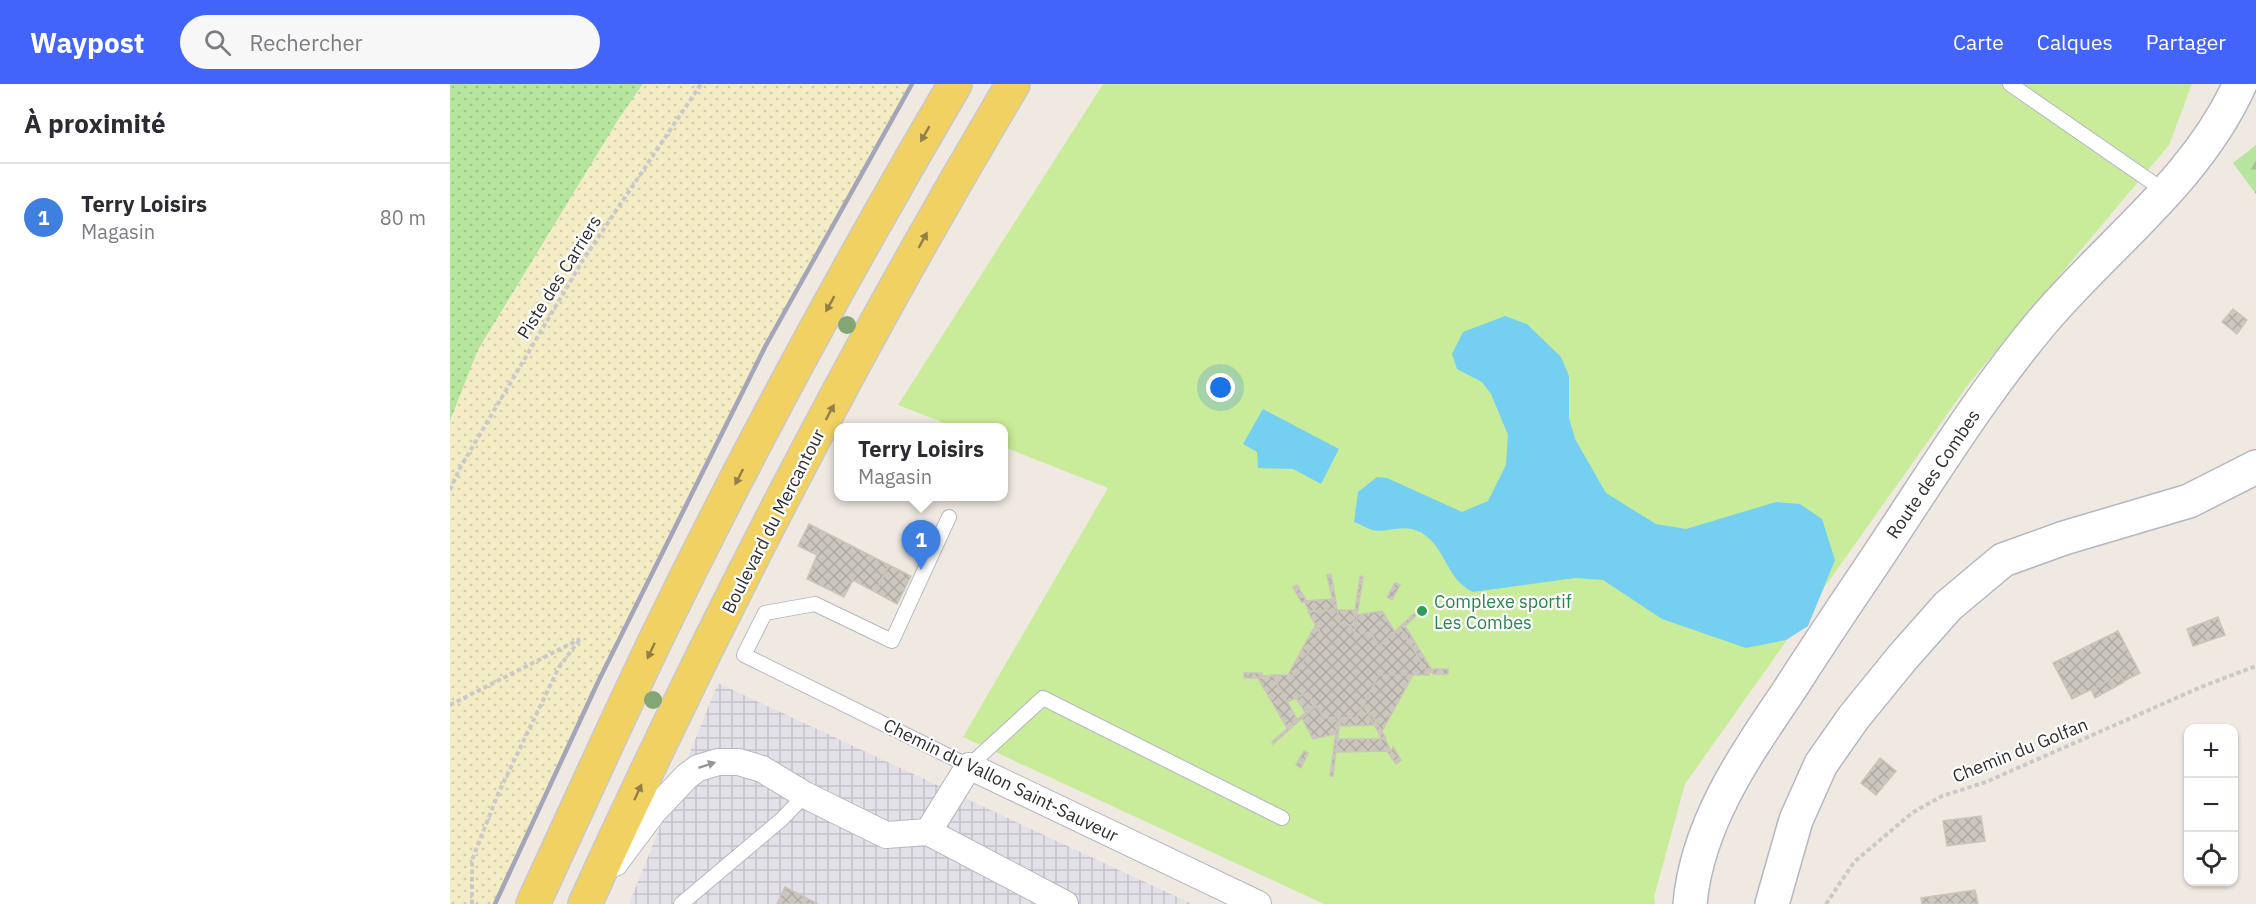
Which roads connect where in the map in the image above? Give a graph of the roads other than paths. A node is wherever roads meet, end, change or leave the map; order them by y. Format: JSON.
{"nodes":[{"id":1,"x":955,"y":84,"type":"edge"},
{"id":2,"x":1013,"y":84,"type":"edge"},
{"id":3,"x":2010,"y":84,"type":"edge"},
{"id":4,"x":2240,"y":84,"type":"edge"},
{"id":5,"x":2167,"y":193,"type":"junction"},
{"id":6,"x":2256,"y":467,"type":"edge"},
{"id":7,"x":950,"y":517,"type":"dead end"},
{"id":8,"x":969,"y":766,"type":"junction"},
{"id":9,"x":805,"y":795,"type":"junction"},
{"id":10,"x":1282,"y":818,"type":"dead end"},
{"id":11,"x":928,"y":832,"type":"junction"},
{"id":12,"x":585,"y":903,"type":"edge"},
{"id":13,"x":533,"y":904,"type":"edge"},
{"id":14,"x":681,"y":904,"type":"edge"},
{"id":15,"x":1065,"y":904,"type":"edge"},
{"id":16,"x":1258,"y":904,"type":"edge"},
{"id":17,"x":1690,"y":904,"type":"edge"},
{"id":18,"x":1772,"y":904,"type":"edge"}],
"edges":[{"from":1,"to":13,"type":"main road","one_way":true},
{"from":12,"to":2,"type":"main road","name":"Boulevard du Mercantour","one_way":true},
{"from":3,"to":5,"type":"lane"},
{"from":4,"to":5,"type":"main road","name":"Route des Combes"},
{"from":5,"to":17,"type":"main road","name":"Route des Combes"},
{"from":6,"to":18,"type":"main road"},
{"from":7,"to":8,"type":"lane","name":"Chemin du Vallon Saint-Sauveur"},
{"from":8,"to":10,"type":"lane"},
{"from":8,"to":11,"type":"street"},
{"from":8,"to":16,"type":"street","name":"Chemin du Vallon Saint-Sauveur"},
{"from":9,"to":11,"type":"street"},
{"from":12,"to":9,"type":"street","one_way":true},
{"from":9,"to":14,"type":"lane"},
{"from":11,"to":15,"type":"street"}]}
